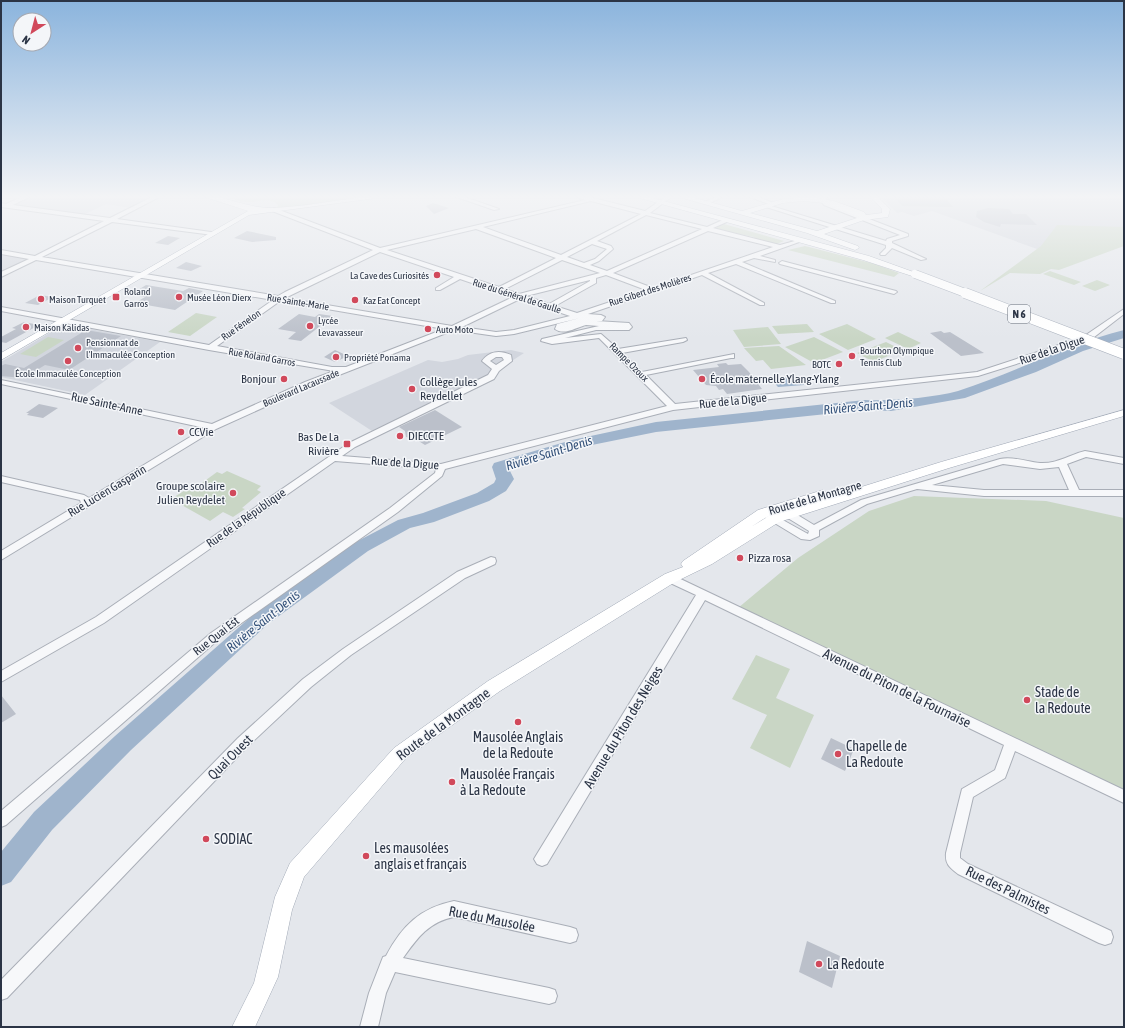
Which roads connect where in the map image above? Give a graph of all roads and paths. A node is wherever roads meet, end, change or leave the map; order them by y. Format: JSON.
{"nodes":[{"id":1,"x":65,"y":243,"type":"edge"},
{"id":2,"x":196,"y":243,"type":"edge"},
{"id":3,"x":361,"y":243,"type":"edge"},
{"id":4,"x":409,"y":243,"type":"edge"},
{"id":5,"x":521,"y":243,"type":"edge"},
{"id":6,"x":591,"y":243,"type":"edge"},
{"id":7,"x":596,"y":243,"type":"edge"},
{"id":8,"x":673,"y":243,"type":"edge"},
{"id":9,"x":765,"y":243,"type":"edge"},
{"id":10,"x":792,"y":243,"type":"edge"},
{"id":11,"x":811,"y":243,"type":"edge"},
{"id":12,"x":841,"y":243,"type":"edge"},
{"id":13,"x":886,"y":243,"type":"edge"},
{"id":14,"x":889,"y":244,"type":"junction"},
{"id":15,"x":781,"y":247,"type":"junction"},
{"id":16,"x":380,"y":250,"type":"junction"},
{"id":17,"x":1,"y":252,"type":"edge"},
{"id":18,"x":884,"y":254,"type":"dead end"},
{"id":19,"x":755,"y":256,"type":"junction"},
{"id":20,"x":35,"y":258,"type":"junction"},
{"id":21,"x":563,"y":258,"type":"junction"},
{"id":22,"x":923,"y":259,"type":"dead end"},
{"id":23,"x":773,"y":261,"type":"dead end"},
{"id":24,"x":737,"y":262,"type":"junction"},
{"id":25,"x":782,"y":263,"type":"dead end"},
{"id":26,"x":585,"y":265,"type":"junction"},
{"id":27,"x":608,"y":273,"type":"junction"},
{"id":28,"x":703,"y":273,"type":"junction"},
{"id":29,"x":916,"y":274,"type":"junction"},
{"id":30,"x":1,"y":275,"type":"edge"},
{"id":31,"x":141,"y":275,"type":"junction"},
{"id":32,"x":459,"y":277,"type":"junction"},
{"id":33,"x":591,"y":278,"type":"junction"},
{"id":34,"x":438,"y":289,"type":"dead end"},
{"id":35,"x":499,"y":290,"type":"junction"},
{"id":36,"x":653,"y":290,"type":"junction"},
{"id":37,"x":894,"y":292,"type":"dead end"},
{"id":38,"x":520,"y":296,"type":"junction"},
{"id":39,"x":279,"y":299,"type":"junction"},
{"id":40,"x":833,"y":302,"type":"dead end"},
{"id":41,"x":762,"y":304,"type":"dead end"},
{"id":42,"x":550,"y":306,"type":"junction"},
{"id":43,"x":1,"y":309,"type":"edge"},
{"id":44,"x":1124,"y":311,"type":"edge"},
{"id":45,"x":575,"y":314,"type":"junction"},
{"id":46,"x":63,"y":321,"type":"junction"},
{"id":47,"x":464,"y":326,"type":"junction"},
{"id":48,"x":453,"y":328,"type":"junction"},
{"id":49,"x":683,"y":340,"type":"dead end"},
{"id":50,"x":209,"y":348,"type":"junction"},
{"id":51,"x":1124,"y":350,"type":"edge"},
{"id":52,"x":618,"y":351,"type":"junction"},
{"id":53,"x":1124,"y":354,"type":"edge"},
{"id":54,"x":731,"y":356,"type":"dead end"},
{"id":55,"x":1,"y":358,"type":"edge"},
{"id":56,"x":302,"y":364,"type":"junction"},
{"id":57,"x":359,"y":365,"type":"junction"},
{"id":58,"x":496,"y":369,"type":"dead end"},
{"id":59,"x":641,"y":374,"type":"junction"},
{"id":60,"x":1,"y":382,"type":"edge"},
{"id":61,"x":308,"y":384,"type":"junction"},
{"id":62,"x":673,"y":407,"type":"junction"},
{"id":63,"x":1124,"y":414,"type":"edge"},
{"id":64,"x":213,"y":427,"type":"junction"},
{"id":65,"x":334,"y":458,"type":"junction"},
{"id":66,"x":1124,"y":460,"type":"edge"},
{"id":67,"x":1062,"y":464,"type":"junction"},
{"id":68,"x":441,"y":467,"type":"junction"},
{"id":69,"x":1,"y":479,"type":"edge"},
{"id":70,"x":917,"y":486,"type":"junction"},
{"id":71,"x":1075,"y":492,"type":"junction"},
{"id":72,"x":1124,"y":493,"type":"edge"},
{"id":73,"x":86,"y":504,"type":"junction"},
{"id":74,"x":775,"y":513,"type":"junction"},
{"id":75,"x":814,"y":529,"type":"junction"},
{"id":76,"x":1,"y":556,"type":"edge"},
{"id":77,"x":491,"y":561,"type":"dead end"},
{"id":78,"x":674,"y":576,"type":"junction"},
{"id":79,"x":703,"y":594,"type":"junction"},
{"id":80,"x":1,"y":677,"type":"edge"},
{"id":81,"x":1014,"y":744,"type":"junction"},
{"id":82,"x":1124,"y":797,"type":"edge"},
{"id":83,"x":1,"y":820,"type":"edge"},
{"id":84,"x":542,"y":859,"type":"dead end"},
{"id":85,"x":570,"y":935,"type":"dead end"},
{"id":86,"x":1105,"y":937,"type":"dead end"},
{"id":87,"x":389,"y":963,"type":"junction"},
{"id":88,"x":1,"y":992,"type":"edge"},
{"id":89,"x":549,"y":996,"type":"dead end"},
{"id":90,"x":243,"y":1027,"type":"edge"},
{"id":91,"x":369,"y":1027,"type":"edge"}],
"edges":[{"from":1,"to":20,"type":"street"},
{"from":2,"to":31,"type":"main road"},
{"from":3,"to":16,"type":"street","name":"Rue du Général de Gaulle"},
{"from":4,"to":16,"type":"street","name":"Rue Fénelon"},
{"from":5,"to":21,"type":"street"},
{"from":6,"to":21,"type":"street"},
{"from":7,"to":26,"type":"street"},
{"from":8,"to":27,"type":"street"},
{"from":9,"to":15,"type":"street"},
{"from":10,"to":15,"type":"street","name":"Rue Gibert des Molières"},
{"from":11,"to":29,"type":"main road","number":"N 6"},
{"from":12,"to":29,"type":"main road","number":"N 6"},
{"from":13,"to":14,"type":"street"},
{"from":14,"to":18,"type":"street"},
{"from":14,"to":22,"type":"street"},
{"from":15,"to":19,"type":"street","name":"Rue Gibert des Molières"},
{"from":16,"to":32,"type":"street","name":"Rue du Général de Gaulle"},
{"from":16,"to":39,"type":"street","name":"Rue Fénelon"},
{"from":17,"to":20,"type":"street","name":"Rue Sainte-Marie"},
{"from":19,"to":23,"type":"street"},
{"from":19,"to":24,"type":"street","name":"Rue Gibert des Molières"},
{"from":20,"to":30,"type":"street"},
{"from":20,"to":31,"type":"street","name":"Rue Sainte-Marie"},
{"from":21,"to":26,"type":"street"},
{"from":21,"to":35,"type":"street"},
{"from":24,"to":28,"type":"street","name":"Rue Gibert des Molières"},
{"from":24,"to":40,"type":"street"},
{"from":25,"to":37,"type":"street"},
{"from":26,"to":27,"type":"street"},
{"from":27,"to":33,"type":"street"},
{"from":27,"to":36,"type":"street"},
{"from":28,"to":36,"type":"street","name":"Rue Gibert des Molières"},
{"from":28,"to":41,"type":"street"},
{"from":29,"to":51,"type":"main road","number":"N 6","bridge":true},
{"from":29,"to":53,"type":"main road","number":"N 6","bridge":true},
{"from":31,"to":39,"type":"street","name":"Rue Sainte-Marie"},
{"from":31,"to":46,"type":"main road"},
{"from":32,"to":34,"type":"street","name":"Rue du Général de Gaulle"},
{"from":32,"to":35,"type":"street","name":"Rue du Général de Gaulle"},
{"from":33,"to":38,"type":"street"},
{"from":33,"to":42,"type":"street"},
{"from":35,"to":38,"type":"street","name":"Rue du Général de Gaulle"},
{"from":36,"to":45,"type":"street","name":"Rue Gibert des Molières"},
{"from":38,"to":42,"type":"street","name":"Rue du Général de Gaulle"},
{"from":38,"to":47,"type":"street"},
{"from":39,"to":48,"type":"street","name":"Rue Sainte-Marie"},
{"from":39,"to":50,"type":"street","name":"Rue Fénelon"},
{"from":42,"to":45,"type":"street","name":"Rue du Général de Gaulle"},
{"from":43,"to":46,"type":"street","name":"Rue Roland Garros"},
{"from":44,"to":62,"type":"street","name":"Rue de la Digue"},
{"from":45,"to":47,"type":"street","name":"Boulevard Lacaussade"},
{"from":45,"to":52,"type":"street","name":"Rampe Ozoux"},
{"from":46,"to":50,"type":"street","name":"Rue Roland Garros"},
{"from":46,"to":55,"type":"main road"},
{"from":47,"to":48,"type":"street","name":"Boulevard Lacaussade"},
{"from":48,"to":57,"type":"street","name":"Boulevard Lacaussade"},
{"from":49,"to":52,"type":"street"},
{"from":50,"to":56,"type":"street","name":"Rue Roland Garros"},
{"from":52,"to":59,"type":"street","name":"Rampe Ozoux"},
{"from":54,"to":59,"type":"street"},
{"from":56,"to":57,"type":"street","name":"Rue Roland Garros"},
{"from":56,"to":61,"type":"street"},
{"from":57,"to":61,"type":"street","name":"Boulevard Lacaussade"},
{"from":58,"to":65,"type":"street","name":"Rue de la République"},
{"from":59,"to":62,"type":"street","name":"Rampe Ozoux"},
{"from":60,"to":64,"type":"street","name":"Rue Sainte-Anne"},
{"from":61,"to":64,"type":"street","name":"Boulevard Lacaussade"},
{"from":62,"to":68,"type":"street","name":"Rue de la Digue"},
{"from":63,"to":74,"type":"main road","name":"Route de la Montagne"},
{"from":64,"to":73,"type":"street","name":"Rue Lucien Gasparin"},
{"from":65,"to":68,"type":"street","name":"Rue de la Digue"},
{"from":65,"to":80,"type":"street","name":"Rue de la République"},
{"from":66,"to":67,"type":"street"},
{"from":67,"to":70,"type":"street"},
{"from":67,"to":71,"type":"street"},
{"from":68,"to":83,"type":"street","name":"Rue Quai Est"},
{"from":69,"to":73,"type":"street"},
{"from":70,"to":71,"type":"street"},
{"from":70,"to":75,"type":"street"},
{"from":71,"to":72,"type":"street"},
{"from":73,"to":76,"type":"street","name":"Rue Lucien Gasparin"},
{"from":74,"to":75,"type":"street"},
{"from":74,"to":75,"type":"street"},
{"from":74,"to":78,"type":"main road","name":"Route de la Montagne"},
{"from":77,"to":88,"type":"street","name":"Quai Ouest"},
{"from":78,"to":79,"type":"street","name":"Avenue du Piton de la Fournaise"},
{"from":78,"to":90,"type":"main road","name":"Route de la Montagne"},
{"from":79,"to":81,"type":"street","name":"Avenue du Piton de la Fournaise"},
{"from":79,"to":84,"type":"street","name":"Avenue du Piton des Neiges"},
{"from":81,"to":82,"type":"street","name":"Avenue du Piton de la Fournaise"},
{"from":81,"to":86,"type":"street","name":"Rue des Palmistes"},
{"from":85,"to":87,"type":"street","name":"Rue du Mausolée"},
{"from":87,"to":89,"type":"street"},
{"from":87,"to":91,"type":"street","name":"Rue du Mausolée"}]}
